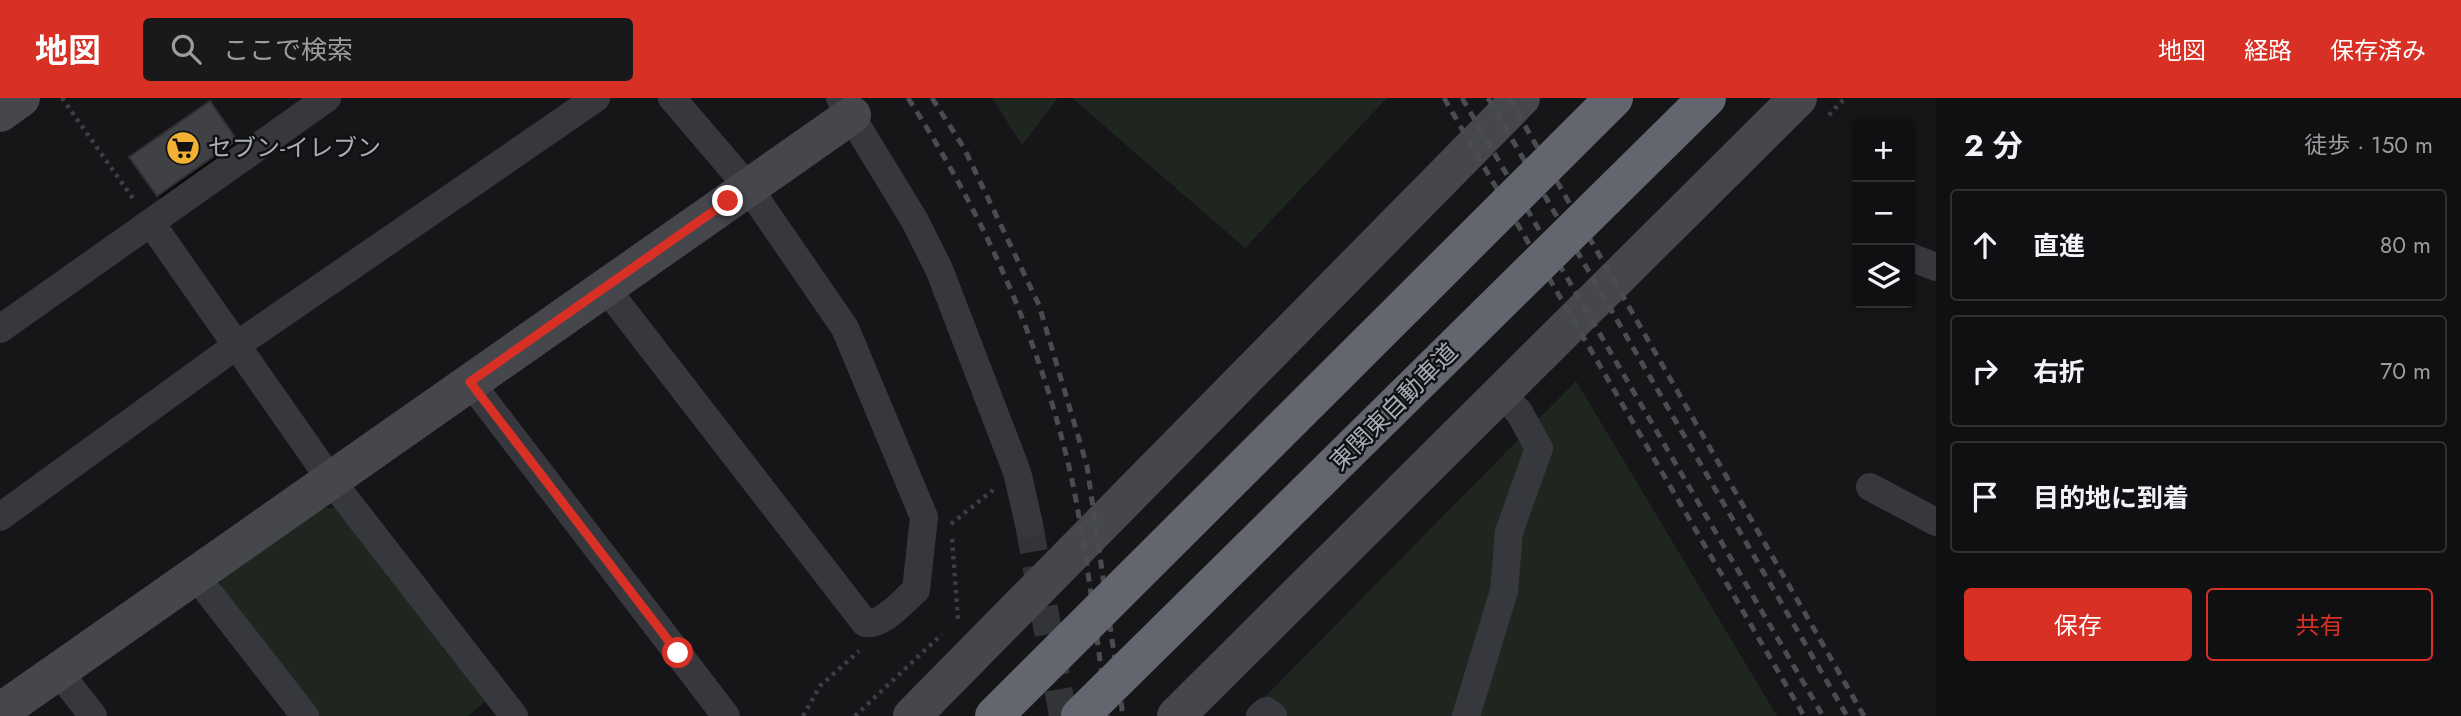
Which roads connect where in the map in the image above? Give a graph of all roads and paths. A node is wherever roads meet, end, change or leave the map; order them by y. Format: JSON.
{"nodes":[{"id":1,"x":22,"y":98,"type":"edge"},
{"id":2,"x":62,"y":98,"type":"edge"},
{"id":3,"x":327,"y":98,"type":"edge"},
{"id":4,"x":596,"y":98,"type":"edge"},
{"id":5,"x":672,"y":98,"type":"edge"},
{"id":6,"x":1521,"y":98,"type":"edge"},
{"id":7,"x":1614,"y":98,"type":"edge"},
{"id":8,"x":1707,"y":98,"type":"edge"},
{"id":9,"x":1798,"y":98,"type":"edge"},
{"id":10,"x":846,"y":106,"type":"edge"},
{"id":11,"x":0,"y":113,"type":"edge"},
{"id":12,"x":748,"y":187,"type":"junction"},
{"id":13,"x":151,"y":223,"type":"junction"},
{"id":14,"x":1915,"y":259,"type":"edge"},
{"id":15,"x":1936,"y":267,"type":"edge"},
{"id":16,"x":606,"y":287,"type":"junction"},
{"id":17,"x":0,"y":330,"type":"edge"},
{"id":18,"x":237,"y":345,"type":"junction"},
{"id":19,"x":470,"y":382,"type":"junction"},
{"id":20,"x":1501,"y":393,"type":"junction"},
{"id":21,"x":1017,"y":471,"type":"junction"},
{"id":22,"x":330,"y":479,"type":"junction"},
{"id":23,"x":1870,"y":487,"type":"dead end"},
{"id":24,"x":0,"y":517,"type":"edge"},
{"id":25,"x":1936,"y":522,"type":"edge"},
{"id":26,"x":1029,"y":524,"type":"tunnel mouth"},
{"id":27,"x":195,"y":575,"type":"junction"},
{"id":28,"x":958,"y":619,"type":"dead end"},
{"id":29,"x":873,"y":624,"type":"junction"},
{"id":30,"x":57,"y":670,"type":"junction"},
{"id":31,"x":0,"y":712,"type":"edge"},
{"id":32,"x":93,"y":716,"type":"edge"},
{"id":33,"x":305,"y":716,"type":"edge"},
{"id":34,"x":514,"y":716,"type":"edge"},
{"id":35,"x":726,"y":716,"type":"edge"},
{"id":36,"x":803,"y":716,"type":"edge"},
{"id":37,"x":912,"y":716,"type":"edge"},
{"id":38,"x":994,"y":716,"type":"edge"},
{"id":39,"x":1080,"y":716,"type":"edge"},
{"id":40,"x":1176,"y":716,"type":"edge"},
{"id":41,"x":1260,"y":716,"type":"edge"},
{"id":42,"x":1273,"y":716,"type":"edge"},
{"id":43,"x":1466,"y":716,"type":"edge"}],
"edges":[{"from":1,"to":11,"type":"street"},
{"from":2,"to":13,"type":"path"},
{"from":3,"to":13,"type":"street"},
{"from":4,"to":18,"type":"street"},
{"from":5,"to":12,"type":"street"},
{"from":6,"to":37,"type":"street"},
{"from":7,"to":38,"type":"highway","bridge":true},
{"from":8,"to":39,"type":"highway","name":"東関東自動車道","bridge":true},
{"from":9,"to":20,"type":"street"},
{"from":10,"to":12,"type":"street"},
{"from":10,"to":21,"type":"street"},
{"from":12,"to":16,"type":"street"},
{"from":12,"to":29,"type":"street"},
{"from":13,"to":17,"type":"street"},
{"from":13,"to":18,"type":"street"},
{"from":14,"to":15,"type":"street"},
{"from":16,"to":19,"type":"street"},
{"from":16,"to":29,"type":"street"},
{"from":18,"to":22,"type":"street"},
{"from":18,"to":24,"type":"street"},
{"from":19,"to":22,"type":"street"},
{"from":19,"to":35,"type":"street"},
{"from":20,"to":40,"type":"street"},
{"from":20,"to":43,"type":"street"},
{"from":21,"to":26,"type":"street"},
{"from":21,"to":28,"type":"path"},
{"from":22,"to":27,"type":"street"},
{"from":22,"to":34,"type":"street"},
{"from":23,"to":25,"type":"street"},
{"from":27,"to":30,"type":"street"},
{"from":27,"to":33,"type":"street"},
{"from":29,"to":36,"type":"path"},
{"from":30,"to":31,"type":"street"},
{"from":30,"to":32,"type":"street"},
{"from":41,"to":42,"type":"street"}]}
